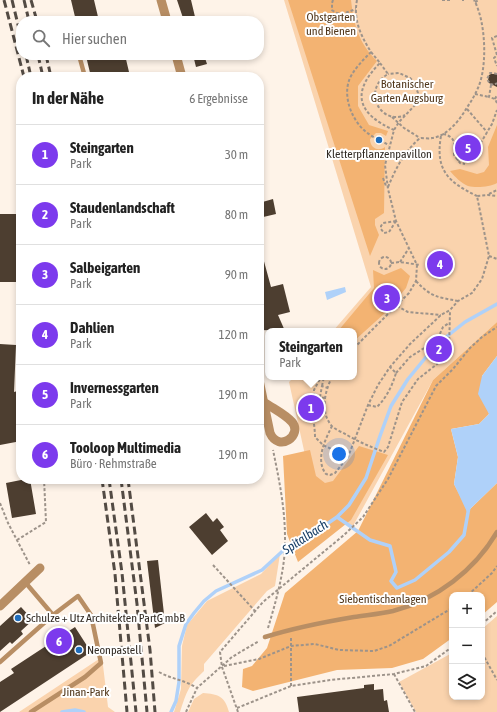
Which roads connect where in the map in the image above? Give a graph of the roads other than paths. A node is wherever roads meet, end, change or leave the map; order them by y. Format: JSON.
{"nodes":[{"id":1,"x":161,"y":0,"type":"edge"},
{"id":2,"x":166,"y":16,"type":"edge"},
{"id":3,"x":80,"y":60,"type":"edge"},
{"id":4,"x":177,"y":60,"type":"edge"},
{"id":5,"x":84,"y":72,"type":"edge"},
{"id":6,"x":181,"y":72,"type":"edge"},
{"id":7,"x":264,"y":402,"type":"joint"},
{"id":8,"x":497,"y":532,"type":"edge"},
{"id":9,"x":37,"y":570,"type":"road end"},
{"id":10,"x":25,"y":582,"type":"junction"},
{"id":11,"x":0,"y":606,"type":"edge"},
{"id":12,"x":53,"y":615,"type":"junction"},
{"id":13,"x":265,"y":637,"type":"road end"},
{"id":14,"x":0,"y":662,"type":"edge"},
{"id":15,"x":31,"y":712,"type":"edge"}],
"edges":[{"from":1,"to":2,"type":"street"},
{"from":3,"to":5,"type":"lane"},
{"from":4,"to":6,"type":"street"},
{"from":7,"to":7,"type":"street"},
{"from":8,"to":13,"type":"lane"},
{"from":9,"to":10,"type":"street"},
{"from":10,"to":11,"type":"street"},
{"from":10,"to":12,"type":"lane"},
{"from":12,"to":14,"type":"lane"},
{"from":12,"to":15,"type":"lane"}]}
